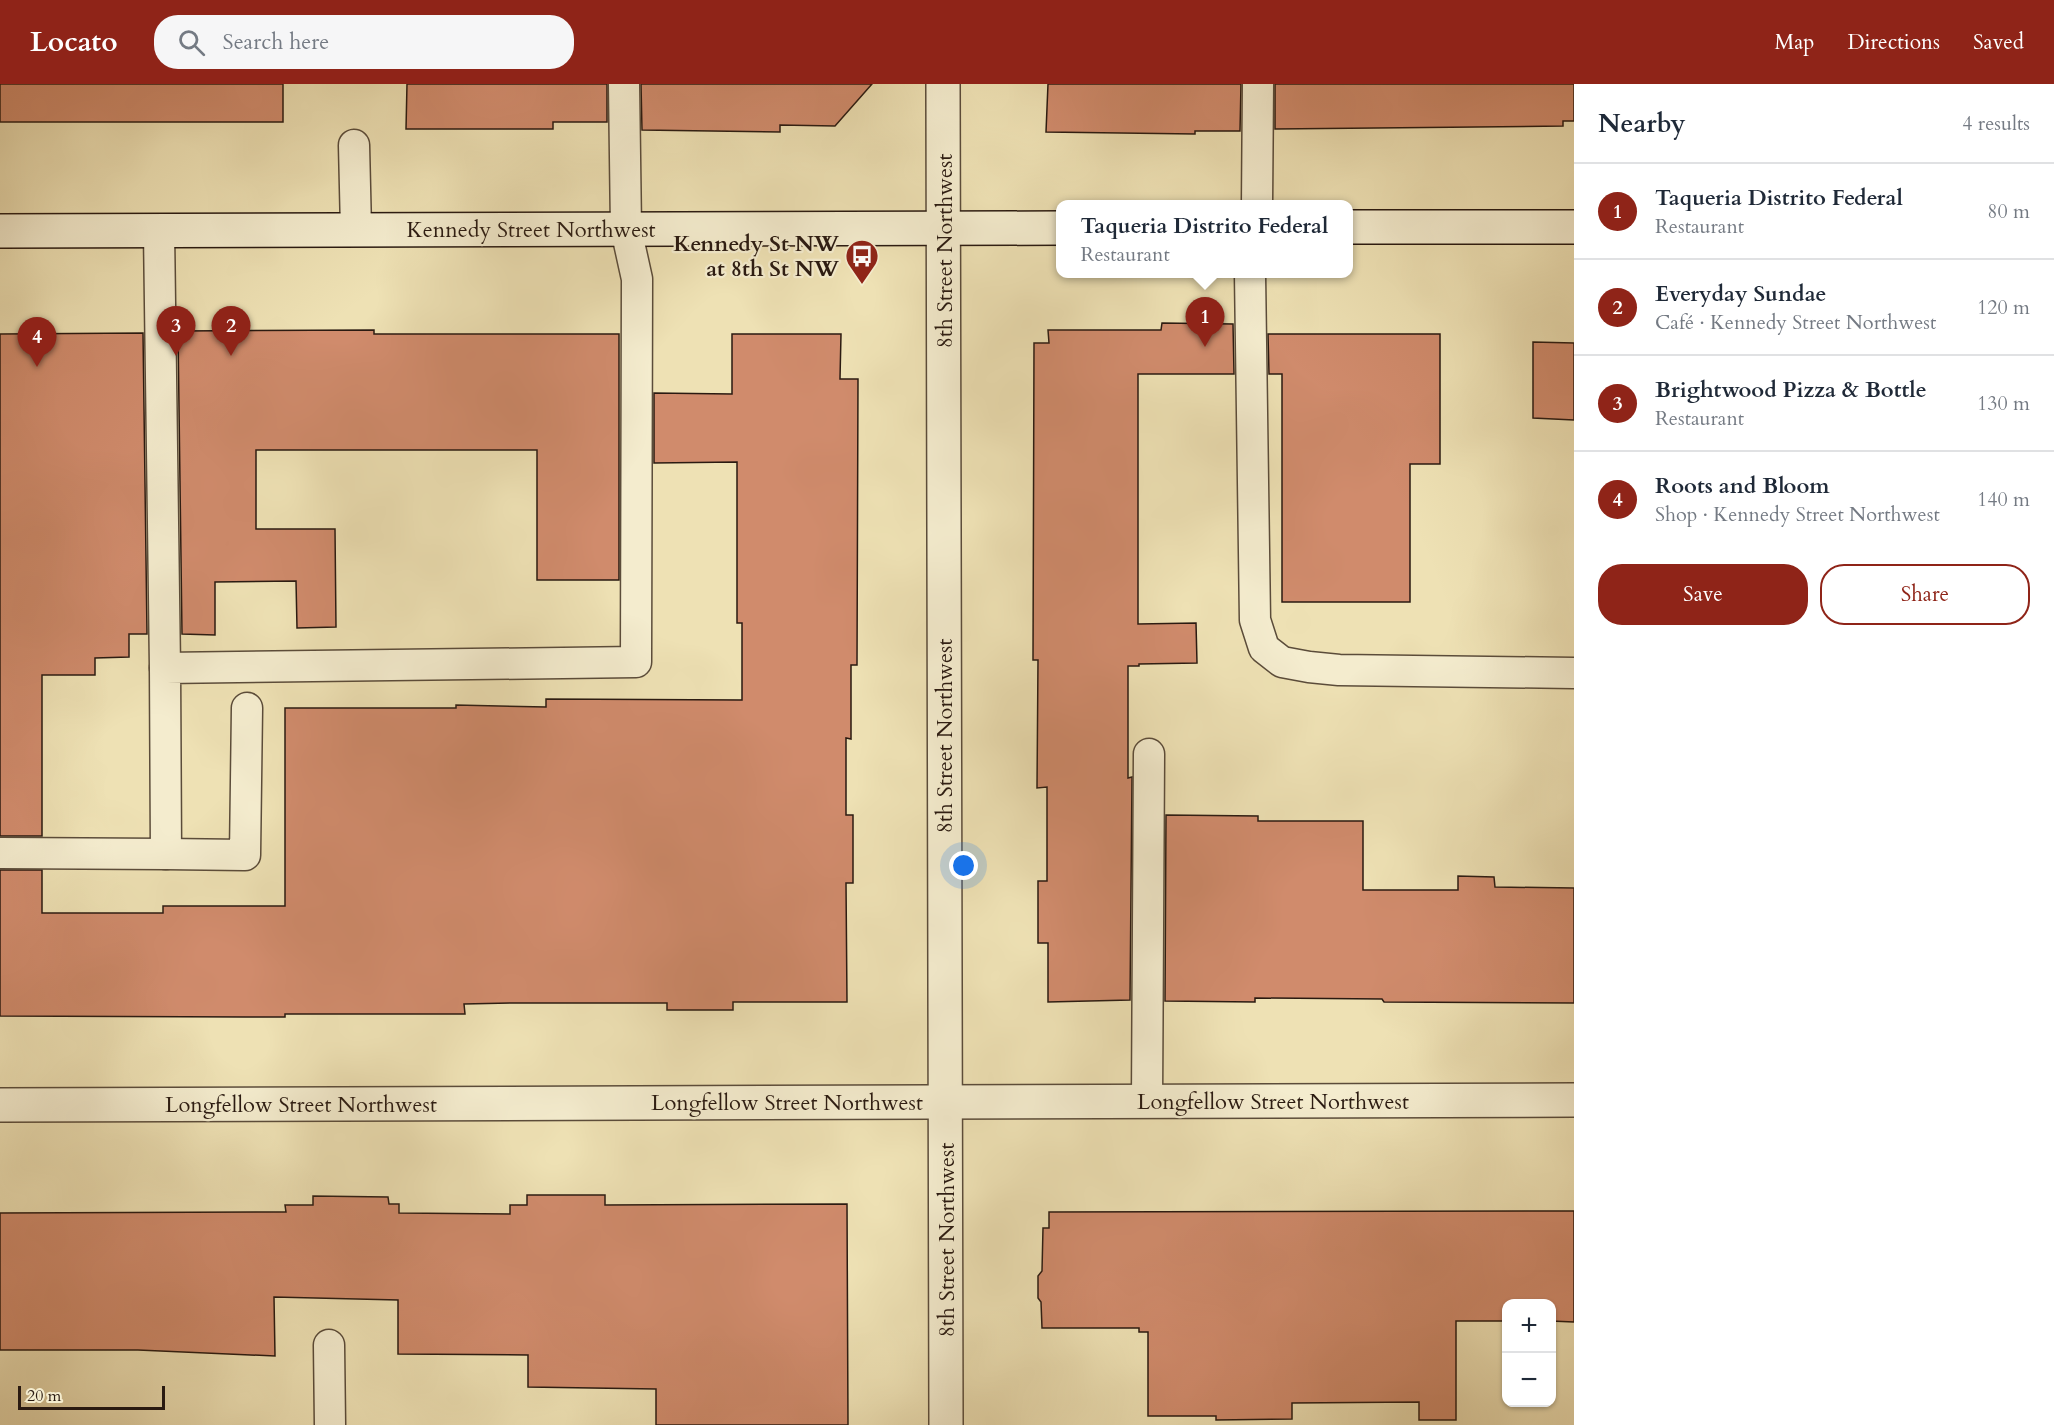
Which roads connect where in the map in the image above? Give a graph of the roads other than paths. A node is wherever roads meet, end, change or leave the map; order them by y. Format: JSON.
{"nodes":[{"id":1,"x":624,"y":84,"type":"edge"},
{"id":2,"x":944,"y":84,"type":"edge"},
{"id":3,"x":1258,"y":84,"type":"edge"},
{"id":4,"x":354,"y":145,"type":"dead end"},
{"id":5,"x":1257,"y":200,"type":"edge"},
{"id":6,"x":1353,"y":227,"type":"edge"},
{"id":7,"x":1574,"y":227,"type":"edge"},
{"id":8,"x":1056,"y":228,"type":"edge"},
{"id":9,"x":626,"y":229,"type":"junction"},
{"id":10,"x":943,"y":229,"type":"junction"},
{"id":11,"x":356,"y":230,"type":"junction"},
{"id":12,"x":0,"y":231,"type":"edge"},
{"id":13,"x":159,"y":231,"type":"junction"},
{"id":14,"x":1250,"y":278,"type":"edge"},
{"id":15,"x":165,"y":668,"type":"junction"},
{"id":16,"x":1574,"y":673,"type":"edge"},
{"id":17,"x":247,"y":708,"type":"dead end"},
{"id":18,"x":1149,"y":754,"type":"dead end"},
{"id":19,"x":0,"y":853,"type":"edge"},
{"id":20,"x":166,"y":854,"type":"junction"},
{"id":21,"x":1574,"y":1100,"type":"edge"},
{"id":22,"x":1147,"y":1101,"type":"junction"},
{"id":23,"x":945,"y":1102,"type":"junction"},
{"id":24,"x":0,"y":1105,"type":"edge"},
{"id":25,"x":329,"y":1345,"type":"dead end"},
{"id":26,"x":330,"y":1425,"type":"edge"},
{"id":27,"x":946,"y":1425,"type":"edge"}],
"edges":[{"from":1,"to":9,"type":"lane"},
{"from":2,"to":10,"type":"street","name":"8th Street Northwest"},
{"from":3,"to":5,"type":"lane"},
{"from":4,"to":11,"type":"lane"},
{"from":6,"to":7,"type":"street"},
{"from":8,"to":10,"type":"street","name":"Kennedy Street Northwest"},
{"from":9,"to":10,"type":"street","name":"Kennedy Street Northwest"},
{"from":9,"to":11,"type":"street","name":"Kennedy Street Northwest"},
{"from":9,"to":15,"type":"lane"},
{"from":10,"to":23,"type":"street","name":"8th Street Northwest"},
{"from":11,"to":13,"type":"street","name":"Kennedy Street Northwest"},
{"from":12,"to":13,"type":"street","name":"Kennedy Street Northwest"},
{"from":13,"to":15,"type":"lane"},
{"from":14,"to":16,"type":"lane"},
{"from":15,"to":20,"type":"lane"},
{"from":17,"to":20,"type":"lane"},
{"from":18,"to":22,"type":"lane"},
{"from":19,"to":20,"type":"lane"},
{"from":21,"to":22,"type":"street","name":"Longfellow Street Northwest"},
{"from":22,"to":23,"type":"street","name":"Longfellow Street Northwest"},
{"from":23,"to":24,"type":"street","name":"Longfellow Street Northwest"},
{"from":23,"to":27,"type":"street","name":"8th Street Northwest"},
{"from":25,"to":26,"type":"lane"}]}
